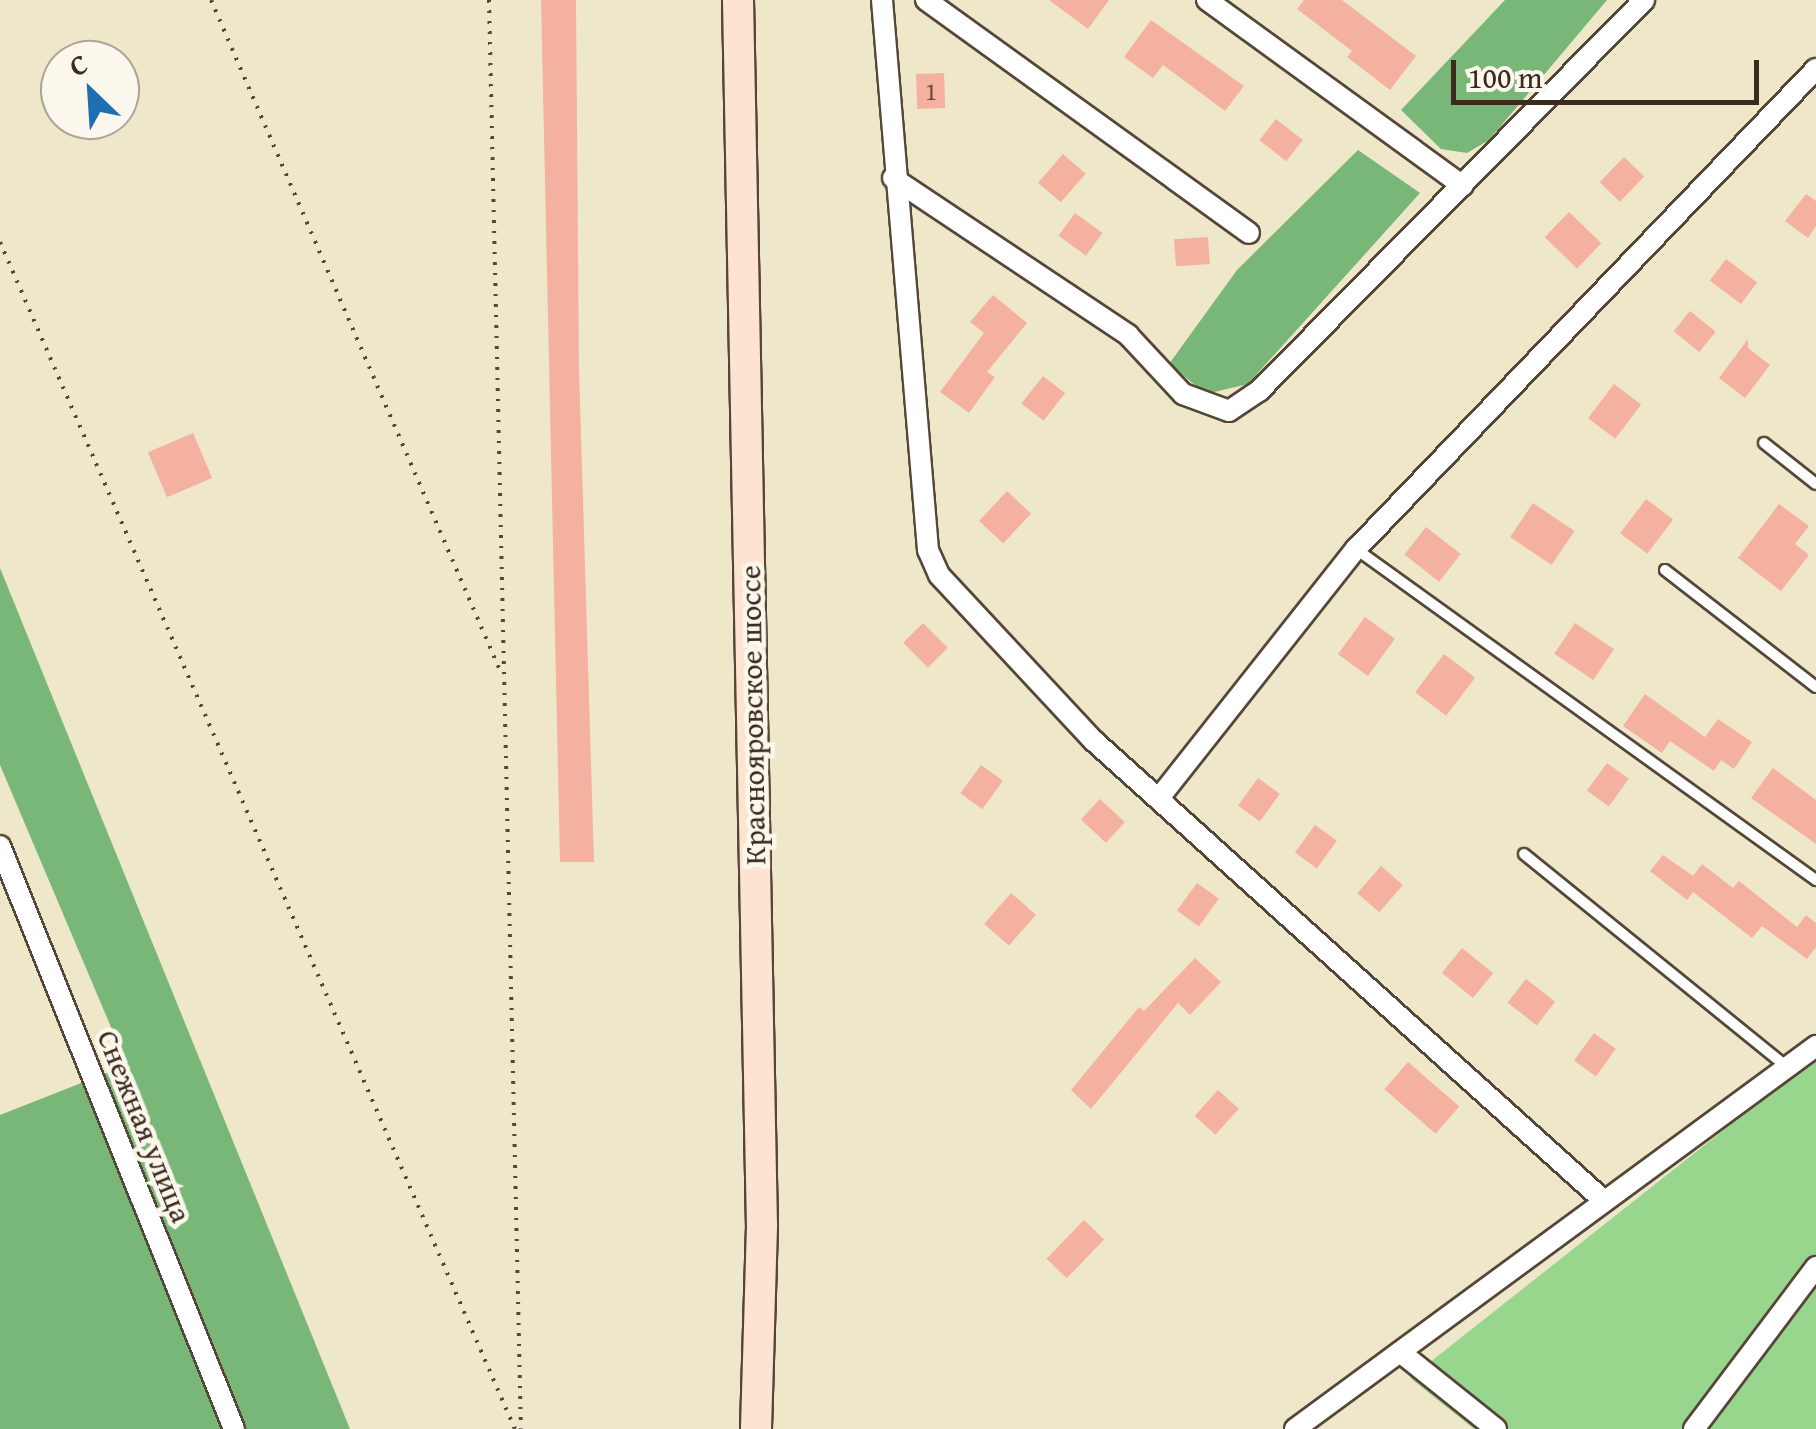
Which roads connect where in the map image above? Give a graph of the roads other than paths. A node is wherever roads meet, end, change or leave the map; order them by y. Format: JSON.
{"nodes":[{"id":1,"x":738,"y":0,"type":"edge"},
{"id":2,"x":882,"y":0,"type":"edge"},
{"id":3,"x":926,"y":0,"type":"edge"},
{"id":4,"x":1207,"y":0,"type":"edge"},
{"id":5,"x":1644,"y":0,"type":"edge"},
{"id":6,"x":1816,"y":69,"type":"edge"},
{"id":7,"x":893,"y":178,"type":"junction"},
{"id":8,"x":1464,"y":186,"type":"junction"},
{"id":9,"x":1250,"y":233,"type":"dead end"},
{"id":10,"x":1764,"y":443,"type":"dead end"},
{"id":11,"x":1816,"y":484,"type":"edge"},
{"id":12,"x":1356,"y":550,"type":"junction"},
{"id":13,"x":1664,"y":570,"type":"dead end"},
{"id":14,"x":1816,"y":687,"type":"edge"},
{"id":15,"x":1159,"y":798,"type":"junction"},
{"id":16,"x":0,"y":846,"type":"edge"},
{"id":17,"x":1524,"y":854,"type":"dead end"},
{"id":18,"x":1816,"y":880,"type":"edge"},
{"id":19,"x":1816,"y":1046,"type":"edge"},
{"id":20,"x":1787,"y":1068,"type":"junction"},
{"id":21,"x":1602,"y":1200,"type":"junction"},
{"id":22,"x":1816,"y":1267,"type":"edge"},
{"id":23,"x":1400,"y":1352,"type":"junction"},
{"id":24,"x":234,"y":1429,"type":"edge"},
{"id":25,"x":756,"y":1429,"type":"edge"},
{"id":26,"x":1295,"y":1429,"type":"edge"},
{"id":27,"x":1496,"y":1429,"type":"edge"},
{"id":28,"x":1694,"y":1429,"type":"edge"}],
"edges":[{"from":1,"to":25,"type":"street","name":"Краснояровское шоссе"},
{"from":2,"to":7,"type":"street"},
{"from":3,"to":9,"type":"street"},
{"from":4,"to":8,"type":"street"},
{"from":5,"to":8,"type":"street"},
{"from":6,"to":12,"type":"street"},
{"from":7,"to":8,"type":"street"},
{"from":7,"to":15,"type":"street"},
{"from":10,"to":11,"type":"lane"},
{"from":12,"to":15,"type":"street"},
{"from":12,"to":18,"type":"lane"},
{"from":13,"to":14,"type":"lane"},
{"from":15,"to":21,"type":"street"},
{"from":16,"to":24,"type":"street","name":"Снежная улица"},
{"from":17,"to":20,"type":"lane"},
{"from":19,"to":20,"type":"street"},
{"from":20,"to":21,"type":"street"},
{"from":21,"to":23,"type":"street"},
{"from":22,"to":28,"type":"street"},
{"from":23,"to":26,"type":"street"},
{"from":23,"to":27,"type":"street"}]}
